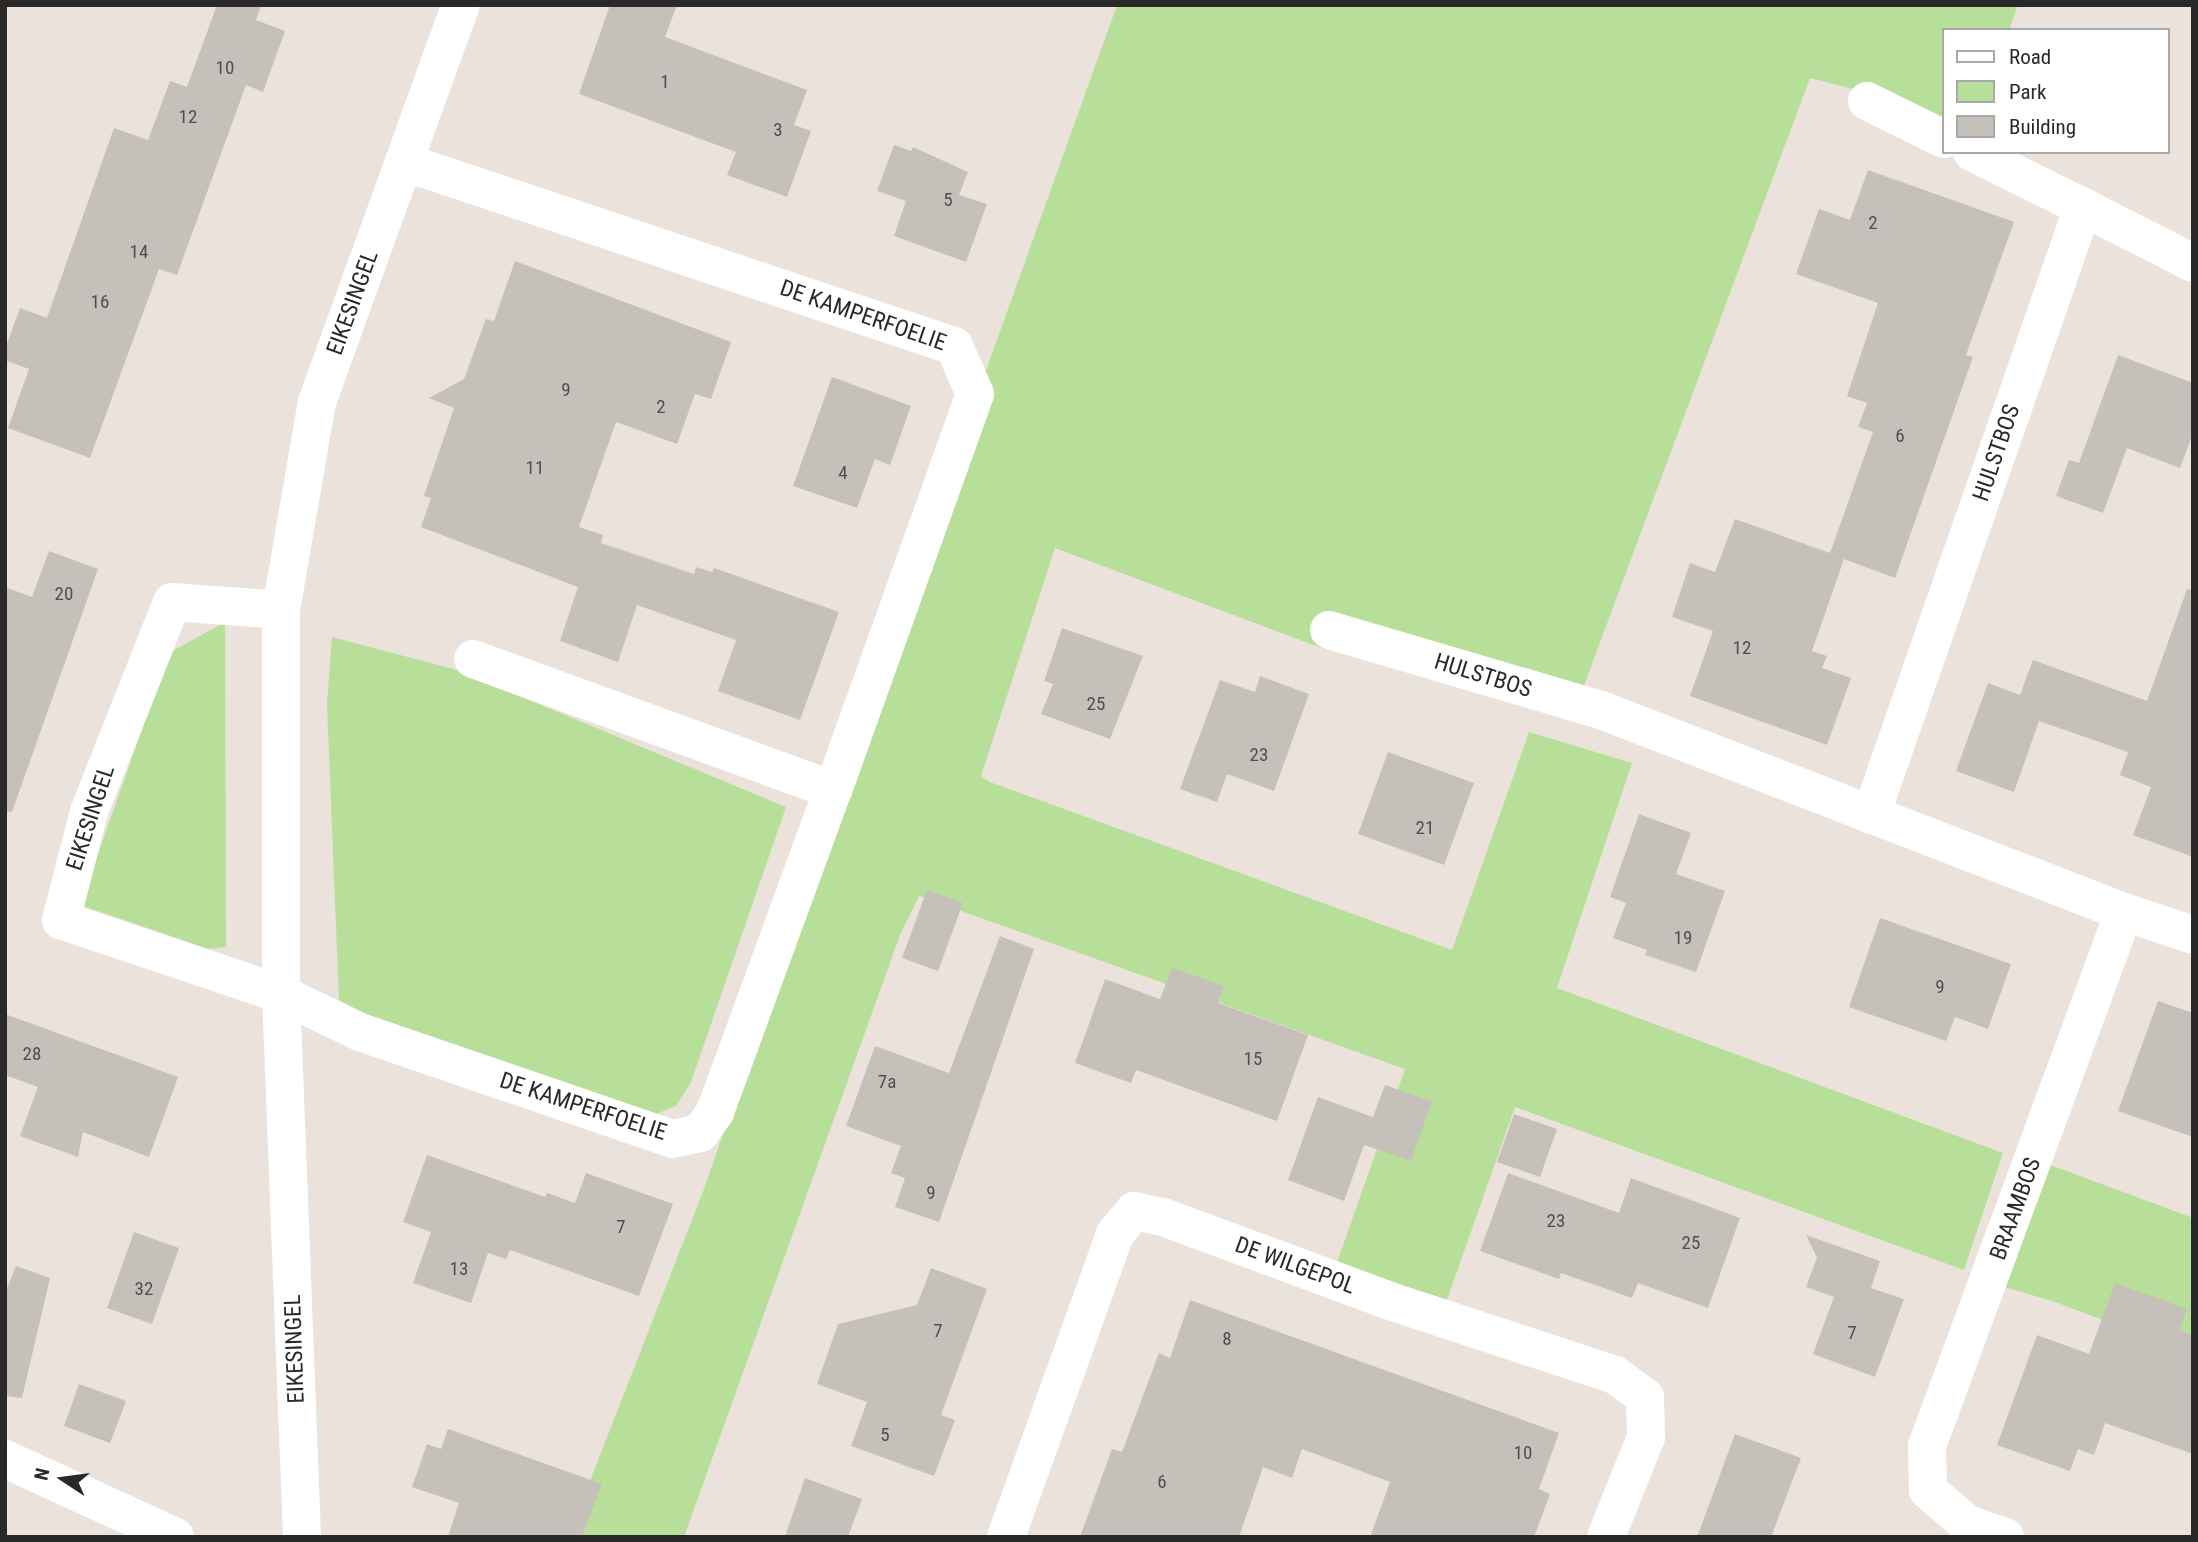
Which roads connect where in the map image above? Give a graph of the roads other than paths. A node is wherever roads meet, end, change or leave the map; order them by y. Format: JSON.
{"nodes":[{"id":1,"x":461,"y":5,"type":"edge"},
{"id":2,"x":1867,"y":101,"type":"dead end"},
{"id":3,"x":1942,"y":138,"type":"edge"},
{"id":4,"x":1976,"y":154,"type":"edge"},
{"id":5,"x":404,"y":162,"type":"junction"},
{"id":6,"x":2082,"y":206,"type":"junction"},
{"id":7,"x":2193,"y":262,"type":"edge"},
{"id":8,"x":281,"y":610,"type":"junction"},
{"id":9,"x":1329,"y":630,"type":"dead end"},
{"id":10,"x":473,"y":659,"type":"dead end"},
{"id":11,"x":833,"y":789,"type":"junction"},
{"id":12,"x":1871,"y":816,"type":"junction"},
{"id":13,"x":2124,"y":912,"type":"junction"},
{"id":14,"x":2193,"y":935,"type":"edge"},
{"id":15,"x":281,"y":994,"type":"junction"},
{"id":16,"x":5,"y":1459,"type":"edge"},
{"id":17,"x":175,"y":1537,"type":"edge"},
{"id":18,"x":302,"y":1537,"type":"edge"},
{"id":19,"x":1006,"y":1537,"type":"edge"},
{"id":20,"x":1606,"y":1537,"type":"edge"},
{"id":21,"x":2005,"y":1537,"type":"edge"}],
"edges":[{"from":1,"to":5,"type":"street","name":"EIKESINGEL"},
{"from":2,"to":3,"type":"street"},
{"from":4,"to":6,"type":"street"},
{"from":5,"to":8,"type":"street","name":"EIKESINGEL"},
{"from":5,"to":11,"type":"street","name":"DE KAMPERFOELIE"},
{"from":6,"to":7,"type":"street"},
{"from":6,"to":12,"type":"street","name":"HULSTBOS"},
{"from":8,"to":15,"type":"street","name":"EIKESINGEL"},
{"from":8,"to":15,"type":"street","name":"EIKESINGEL"},
{"from":9,"to":12,"type":"street","name":"HULSTBOS"},
{"from":10,"to":11,"type":"street"},
{"from":11,"to":15,"type":"street","name":"DE KAMPERFOELIE"},
{"from":12,"to":13,"type":"street","name":"HULSTBOS"},
{"from":13,"to":14,"type":"street"},
{"from":13,"to":21,"type":"street","name":"BRAAMBOS"},
{"from":15,"to":18,"type":"street","name":"EIKESINGEL"},
{"from":16,"to":17,"type":"street"},
{"from":19,"to":20,"type":"street","name":"DE WILGEPOL"}]}
